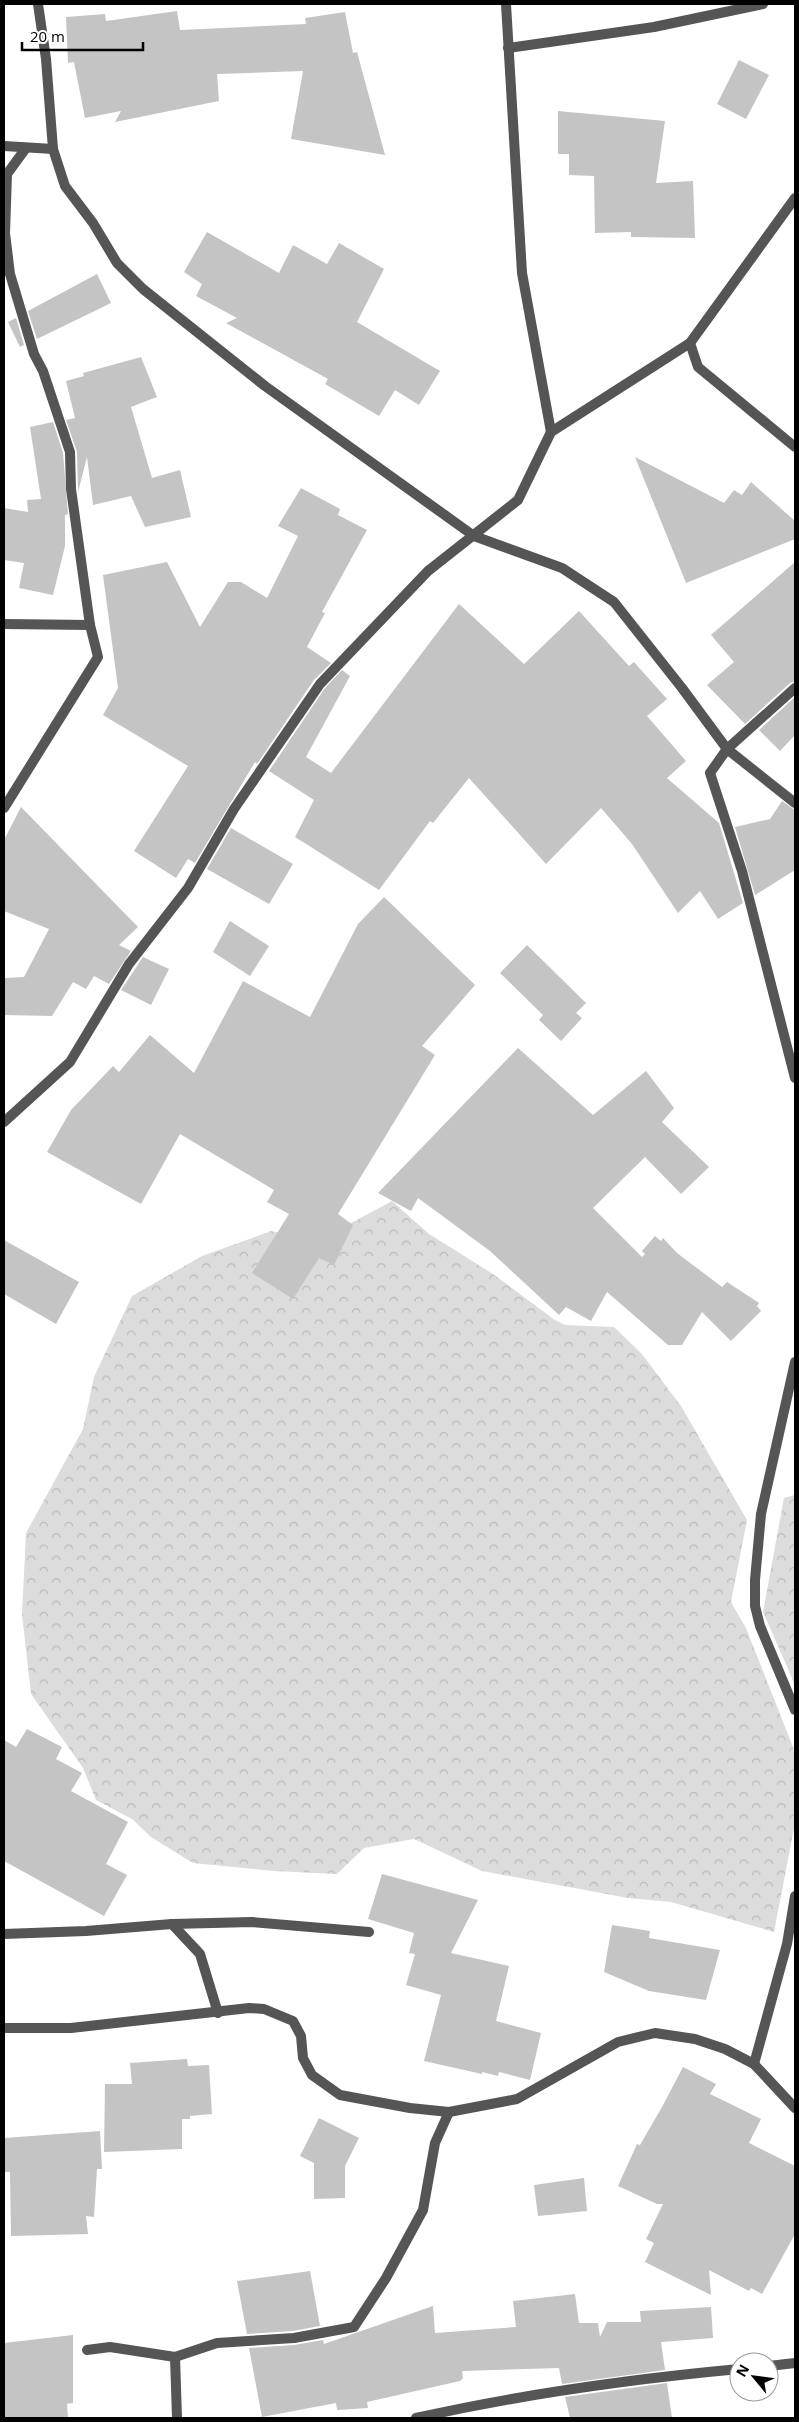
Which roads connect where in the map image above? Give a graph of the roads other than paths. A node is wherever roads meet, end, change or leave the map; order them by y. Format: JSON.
{"nodes":[{"id":1,"x":38,"y":4,"type":"edge"},
{"id":2,"x":506,"y":4,"type":"edge"},
{"id":3,"x":763,"y":4,"type":"edge"},
{"id":4,"x":508,"y":48,"type":"junction"},
{"id":5,"x":4,"y":146,"type":"edge"},
{"id":6,"x":26,"y":148,"type":"junction"},
{"id":7,"x":54,"y":149,"type":"junction"},
{"id":8,"x":795,"y":198,"type":"edge"},
{"id":9,"x":690,"y":343,"type":"junction"},
{"id":10,"x":551,"y":432,"type":"junction"},
{"id":11,"x":795,"y":447,"type":"edge"},
{"id":12,"x":474,"y":536,"type":"junction"},
{"id":13,"x":4,"y":624,"type":"edge"},
{"id":14,"x":90,"y":625,"type":"junction"},
{"id":15,"x":795,"y":688,"type":"edge"},
{"id":16,"x":727,"y":749,"type":"junction"},
{"id":17,"x":795,"y":803,"type":"edge"},
{"id":18,"x":4,"y":808,"type":"edge"},
{"id":19,"x":795,"y":1078,"type":"edge"},
{"id":20,"x":4,"y":1122,"type":"edge"},
{"id":21,"x":795,"y":1362,"type":"edge"},
{"id":22,"x":795,"y":1710,"type":"edge"},
{"id":23,"x":795,"y":1896,"type":"edge"},
{"id":24,"x":172,"y":1924,"type":"junction"},
{"id":25,"x":369,"y":1932,"type":"dead end"},
{"id":26,"x":4,"y":1934,"type":"edge"},
{"id":27,"x":218,"y":2013,"type":"junction"},
{"id":28,"x":4,"y":2028,"type":"edge"},
{"id":29,"x":754,"y":2064,"type":"junction"},
{"id":30,"x":795,"y":2108,"type":"edge"},
{"id":31,"x":448,"y":2112,"type":"junction"},
{"id":32,"x":87,"y":2350,"type":"dead end"},
{"id":33,"x":175,"y":2357,"type":"junction"},
{"id":34,"x":795,"y":2363,"type":"edge"},
{"id":35,"x":779,"y":2365,"type":"edge"},
{"id":36,"x":729,"y":2369,"type":"edge"},
{"id":37,"x":177,"y":2418,"type":"edge"},
{"id":38,"x":416,"y":2418,"type":"edge"}],
"edges":[{"from":1,"to":7,"type":"street"},
{"from":2,"to":4,"type":"street"},
{"from":3,"to":4,"type":"street"},
{"from":4,"to":10,"type":"street"},
{"from":5,"to":6,"type":"street"},
{"from":6,"to":7,"type":"street"},
{"from":6,"to":14,"type":"street"},
{"from":7,"to":12,"type":"street"},
{"from":8,"to":9,"type":"street"},
{"from":9,"to":10,"type":"street"},
{"from":9,"to":11,"type":"street"},
{"from":10,"to":12,"type":"street"},
{"from":12,"to":16,"type":"street"},
{"from":12,"to":20,"type":"street"},
{"from":13,"to":14,"type":"street"},
{"from":14,"to":18,"type":"street"},
{"from":15,"to":16,"type":"street"},
{"from":16,"to":17,"type":"street"},
{"from":16,"to":19,"type":"street"},
{"from":21,"to":22,"type":"street"},
{"from":23,"to":29,"type":"street"},
{"from":24,"to":25,"type":"street"},
{"from":24,"to":26,"type":"street"},
{"from":24,"to":27,"type":"street"},
{"from":27,"to":28,"type":"street"},
{"from":27,"to":31,"type":"street"},
{"from":29,"to":30,"type":"street"},
{"from":29,"to":31,"type":"street"},
{"from":31,"to":33,"type":"street"},
{"from":32,"to":33,"type":"street"},
{"from":33,"to":37,"type":"street"},
{"from":34,"to":35,"type":"street"},
{"from":36,"to":38,"type":"street"}]}
